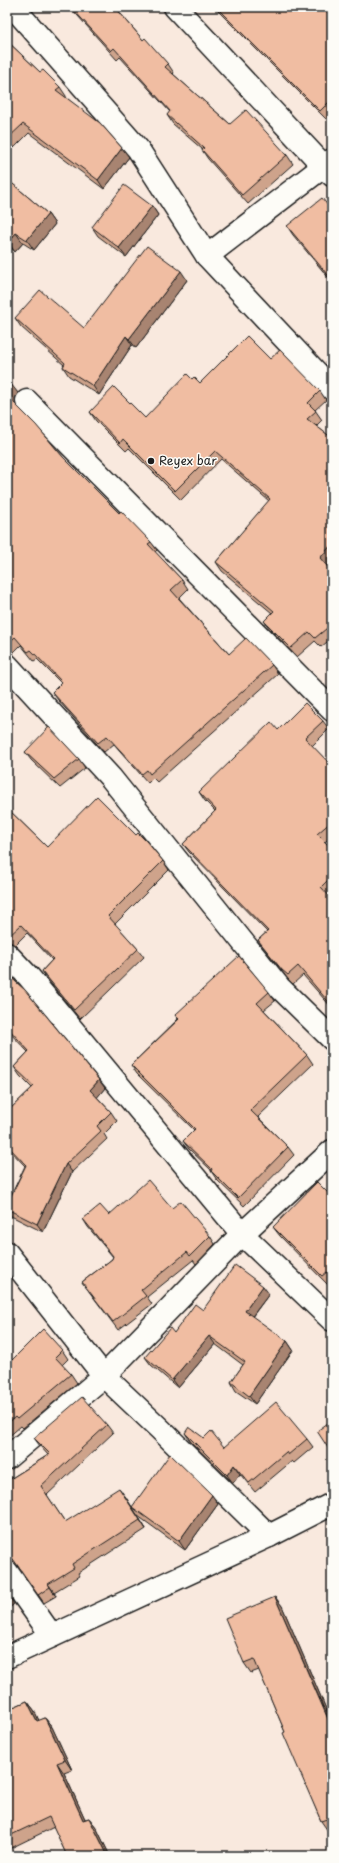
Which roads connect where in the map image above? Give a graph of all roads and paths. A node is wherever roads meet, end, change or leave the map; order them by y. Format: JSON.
{"nodes":[{"id":1,"x":13,"y":7,"type":"edge"},
{"id":2,"x":175,"y":7,"type":"edge"},
{"id":3,"x":329,"y":168,"type":"edge"},
{"id":4,"x":207,"y":256,"type":"junction"},
{"id":5,"x":332,"y":389,"type":"edge"},
{"id":6,"x":27,"y":401,"type":"dead end"},
{"id":7,"x":7,"y":665,"type":"edge"},
{"id":8,"x":332,"y":710,"type":"edge"},
{"id":9,"x":7,"y":954,"type":"edge"},
{"id":10,"x":332,"y":1039,"type":"edge"},
{"id":11,"x":332,"y":1151,"type":"edge"},
{"id":12,"x":242,"y":1234,"type":"junction"},
{"id":13,"x":7,"y":1253,"type":"edge"},
{"id":14,"x":332,"y":1320,"type":"edge"},
{"id":15,"x":104,"y":1376,"type":"junction"},
{"id":16,"x":7,"y":1458,"type":"edge"},
{"id":17,"x":332,"y":1504,"type":"edge"},
{"id":18,"x":269,"y":1536,"type":"junction"},
{"id":19,"x":7,"y":1572,"type":"edge"},
{"id":20,"x":52,"y":1636,"type":"junction"},
{"id":21,"x":7,"y":1657,"type":"edge"}],
"edges":[{"from":1,"to":4,"type":"street"},
{"from":2,"to":3,"type":"street"},
{"from":3,"to":4,"type":"street"},
{"from":4,"to":5,"type":"street"},
{"from":6,"to":8,"type":"street"},
{"from":7,"to":10,"type":"street"},
{"from":9,"to":12,"type":"street"},
{"from":11,"to":12,"type":"street"},
{"from":12,"to":14,"type":"street"},
{"from":12,"to":15,"type":"street"},
{"from":13,"to":15,"type":"street"},
{"from":15,"to":16,"type":"street"},
{"from":15,"to":18,"type":"street"},
{"from":17,"to":18,"type":"street"},
{"from":18,"to":20,"type":"street"},
{"from":19,"to":20,"type":"street"},
{"from":20,"to":21,"type":"street"}]}
